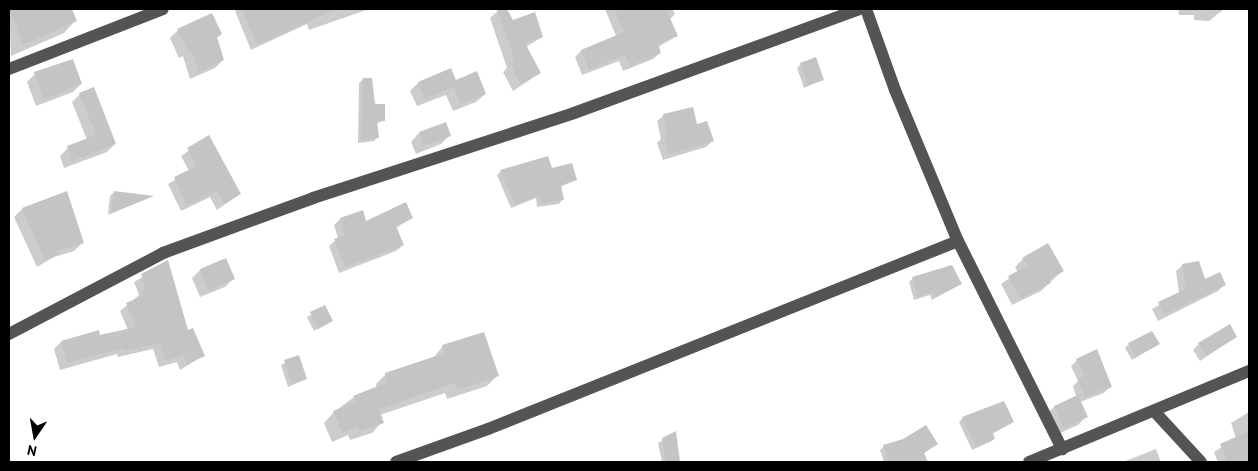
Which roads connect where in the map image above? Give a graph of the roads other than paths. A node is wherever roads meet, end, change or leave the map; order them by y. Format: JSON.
{"nodes":[{"id":1,"x":163,"y":9,"type":"edge"},
{"id":2,"x":859,"y":9,"type":"edge"},
{"id":3,"x":866,"y":9,"type":"edge"},
{"id":4,"x":9,"y":69,"type":"edge"},
{"id":5,"x":958,"y":241,"type":"junction"},
{"id":6,"x":9,"y":334,"type":"edge"},
{"id":7,"x":1249,"y":371,"type":"edge"},
{"id":8,"x":1154,"y":411,"type":"junction"},
{"id":9,"x":1062,"y":449,"type":"junction"},
{"id":10,"x":396,"y":462,"type":"edge"},
{"id":11,"x":1029,"y":462,"type":"edge"},
{"id":12,"x":1201,"y":462,"type":"edge"}],
"edges":[{"from":1,"to":4,"type":"street"},
{"from":2,"to":6,"type":"street"},
{"from":3,"to":5,"type":"street"},
{"from":5,"to":9,"type":"street"},
{"from":5,"to":10,"type":"street"},
{"from":7,"to":8,"type":"street"},
{"from":8,"to":9,"type":"street"},
{"from":8,"to":12,"type":"street"},
{"from":9,"to":11,"type":"street"}]}
